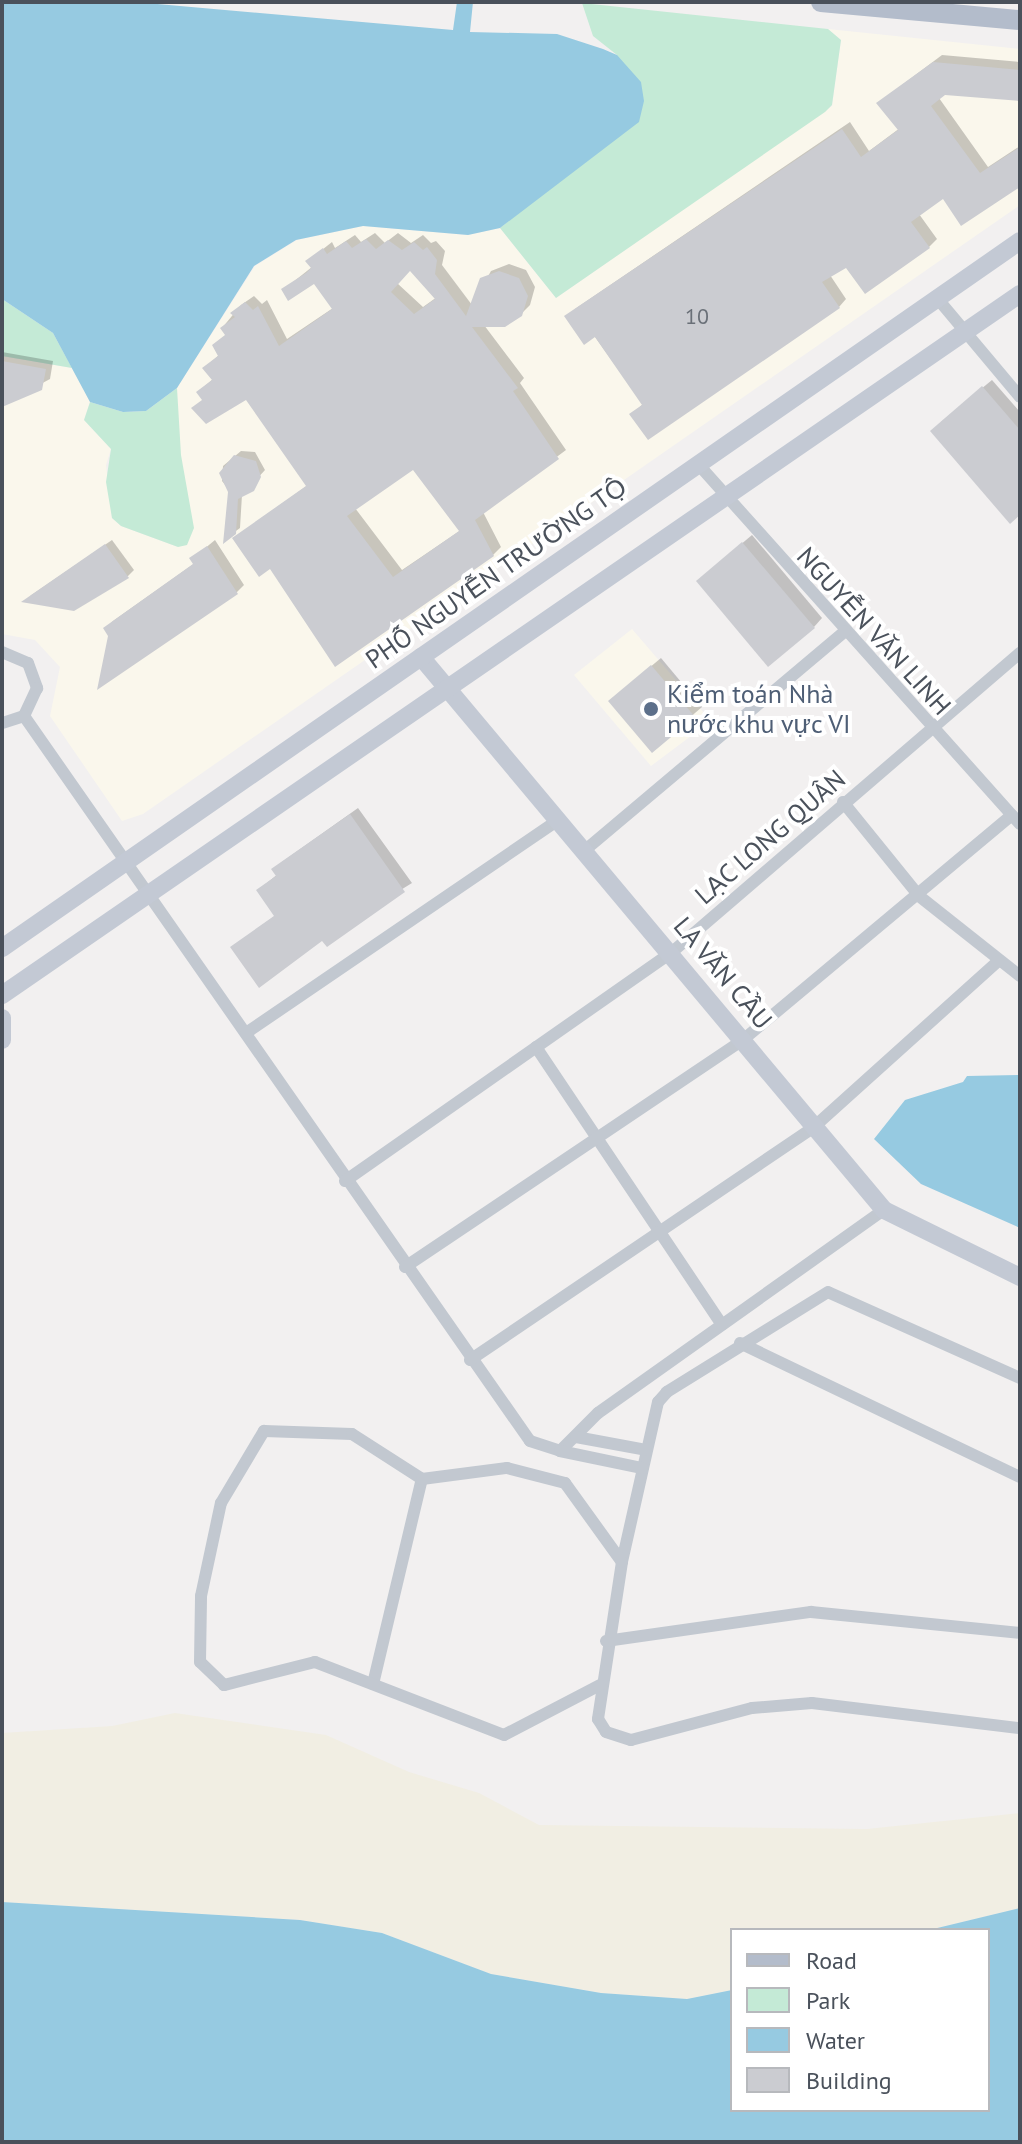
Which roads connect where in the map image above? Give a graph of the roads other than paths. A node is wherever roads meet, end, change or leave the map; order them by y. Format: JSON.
{"nodes":[{"id":1,"x":821,"y":2,"type":"edge"},
{"id":2,"x":934,"y":7,"type":"edge"},
{"id":3,"x":1020,"y":20,"type":"edge"},
{"id":4,"x":1020,"y":241,"type":"edge"},
{"id":5,"x":1020,"y":294,"type":"edge"},
{"id":6,"x":937,"y":298,"type":"junction"},
{"id":7,"x":966,"y":332,"type":"junction"},
{"id":8,"x":1020,"y":397,"type":"edge"},
{"id":9,"x":698,"y":464,"type":"junction"},
{"id":10,"x":725,"y":498,"type":"junction"},
{"id":11,"x":845,"y":631,"type":"junction"},
{"id":12,"x":2,"y":652,"type":"edge"},
{"id":13,"x":1020,"y":653,"type":"edge"},
{"id":14,"x":421,"y":657,"type":"junction"},
{"id":15,"x":447,"y":689,"type":"junction"},
{"id":16,"x":24,"y":716,"type":"junction"},
{"id":17,"x":2,"y":723,"type":"edge"},
{"id":18,"x":930,"y":727,"type":"junction"},
{"id":19,"x":843,"y":802,"type":"junction"},
{"id":20,"x":558,"y":820,"type":"junction"},
{"id":21,"x":1016,"y":820,"type":"edge"},
{"id":22,"x":584,"y":851,"type":"junction"},
{"id":23,"x":126,"y":862,"type":"junction"},
{"id":24,"x":151,"y":893,"type":"junction"},
{"id":25,"x":919,"y":896,"type":"junction"},
{"id":26,"x":2,"y":948,"type":"edge"},
{"id":27,"x":671,"y":953,"type":"junction"},
{"id":28,"x":998,"y":961,"type":"junction"},
{"id":29,"x":1020,"y":976,"type":"edge"},
{"id":30,"x":2,"y":995,"type":"edge"},
{"id":31,"x":2,"y":1018,"type":"edge"},
{"id":32,"x":246,"y":1033,"type":"junction"},
{"id":33,"x":744,"y":1039,"type":"junction"},
{"id":34,"x":2,"y":1040,"type":"edge"},
{"id":35,"x":536,"y":1047,"type":"junction"},
{"id":36,"x":815,"y":1126,"type":"junction"},
{"id":37,"x":597,"y":1138,"type":"junction"},
{"id":38,"x":345,"y":1181,"type":"junction"},
{"id":39,"x":884,"y":1210,"type":"junction"},
{"id":40,"x":659,"y":1230,"type":"junction"},
{"id":41,"x":405,"y":1267,"type":"junction"},
{"id":42,"x":1020,"y":1277,"type":"edge"},
{"id":43,"x":722,"y":1325,"type":"junction"},
{"id":44,"x":740,"y":1343,"type":"junction"},
{"id":45,"x":470,"y":1360,"type":"junction"},
{"id":46,"x":1020,"y":1378,"type":"edge"},
{"id":47,"x":576,"y":1437,"type":"junction"},
{"id":48,"x":646,"y":1450,"type":"junction"},
{"id":49,"x":560,"y":1451,"type":"junction"},
{"id":50,"x":642,"y":1468,"type":"junction"},
{"id":51,"x":1020,"y":1477,"type":"edge"},
{"id":52,"x":422,"y":1479,"type":"junction"},
{"id":53,"x":622,"y":1562,"type":"junction"},
{"id":54,"x":1020,"y":1633,"type":"edge"},
{"id":55,"x":606,"y":1641,"type":"junction"},
{"id":56,"x":373,"y":1684,"type":"junction"},
{"id":57,"x":600,"y":1685,"type":"junction"},
{"id":58,"x":1020,"y":1728,"type":"edge"}],
"edges":[{"from":1,"to":2,"type":"main road"},
{"from":2,"to":3,"type":"main road"},
{"from":4,"to":6,"type":"street","name":"PHỐ NGUYỄN TRƯỜNG TỘ"},
{"from":5,"to":7,"type":"street"},
{"from":6,"to":7,"type":"street"},
{"from":6,"to":9,"type":"street","name":"PHỐ NGUYỄN TRƯỜNG TỘ"},
{"from":7,"to":8,"type":"street"},
{"from":7,"to":10,"type":"street"},
{"from":9,"to":10,"type":"street","name":"NGUYỄN VĂN LINH"},
{"from":9,"to":14,"type":"street","name":"PHỐ NGUYỄN TRƯỜNG TỘ"},
{"from":10,"to":11,"type":"street","name":"NGUYỄN VĂN LINH"},
{"from":10,"to":15,"type":"street"},
{"from":11,"to":18,"type":"street","name":"NGUYỄN VĂN LINH"},
{"from":11,"to":22,"type":"street"},
{"from":12,"to":16,"type":"street"},
{"from":13,"to":18,"type":"street","name":"LẠC LONG QUÂN"},
{"from":14,"to":15,"type":"street","name":"LA VĂN CẦU"},
{"from":14,"to":23,"type":"street","name":"PHỐ NGUYỄN TRƯỜNG TỘ"},
{"from":15,"to":20,"type":"street","name":"LA VĂN CẦU"},
{"from":15,"to":24,"type":"street"},
{"from":16,"to":17,"type":"street"},
{"from":16,"to":23,"type":"street"},
{"from":18,"to":19,"type":"street","name":"LẠC LONG QUÂN"},
{"from":18,"to":21,"type":"street","name":"NGUYỄN VĂN LINH"},
{"from":19,"to":25,"type":"street"},
{"from":19,"to":27,"type":"street","name":"LẠC LONG QUÂN"},
{"from":20,"to":22,"type":"street","name":"LA VĂN CẦU"},
{"from":20,"to":32,"type":"street"},
{"from":21,"to":25,"type":"street"},
{"from":22,"to":27,"type":"street","name":"LA VĂN CẦU"},
{"from":23,"to":24,"type":"street"},
{"from":23,"to":26,"type":"street","name":"PHỐ NGUYỄN TRƯỜNG TỘ"},
{"from":24,"to":30,"type":"street"},
{"from":24,"to":32,"type":"street"},
{"from":25,"to":28,"type":"street"},
{"from":25,"to":33,"type":"street"},
{"from":27,"to":33,"type":"street","name":"LA VĂN CẦU"},
{"from":27,"to":35,"type":"street","name":"LẠC LONG QUÂN"},
{"from":28,"to":29,"type":"street"},
{"from":28,"to":36,"type":"street"},
{"from":31,"to":34,"type":"street"},
{"from":32,"to":38,"type":"street"},
{"from":33,"to":36,"type":"street","name":"LA VĂN CẦU"},
{"from":33,"to":37,"type":"street"},
{"from":35,"to":37,"type":"street"},
{"from":35,"to":38,"type":"street","name":"LẠC LONG QUÂN"},
{"from":36,"to":39,"type":"street","name":"LA VĂN CẦU"},
{"from":36,"to":40,"type":"street"},
{"from":37,"to":40,"type":"street"},
{"from":37,"to":41,"type":"street"},
{"from":38,"to":41,"type":"street"},
{"from":39,"to":42,"type":"street","name":"LA VĂN CẦU"},
{"from":39,"to":43,"type":"street"},
{"from":40,"to":43,"type":"street"},
{"from":40,"to":45,"type":"street"},
{"from":41,"to":45,"type":"street"},
{"from":43,"to":47,"type":"street"},
{"from":44,"to":46,"type":"street"},
{"from":44,"to":48,"type":"street"},
{"from":44,"to":51,"type":"street"},
{"from":45,"to":49,"type":"street"},
{"from":47,"to":48,"type":"street"},
{"from":47,"to":49,"type":"street"},
{"from":48,"to":50,"type":"street"},
{"from":49,"to":50,"type":"street"},
{"from":50,"to":53,"type":"street"},
{"from":52,"to":53,"type":"street"},
{"from":52,"to":56,"type":"street"},
{"from":52,"to":56,"type":"street"},
{"from":53,"to":55,"type":"street"},
{"from":54,"to":55,"type":"street"},
{"from":55,"to":57,"type":"street"},
{"from":56,"to":57,"type":"street"},
{"from":57,"to":58,"type":"street"}]}
